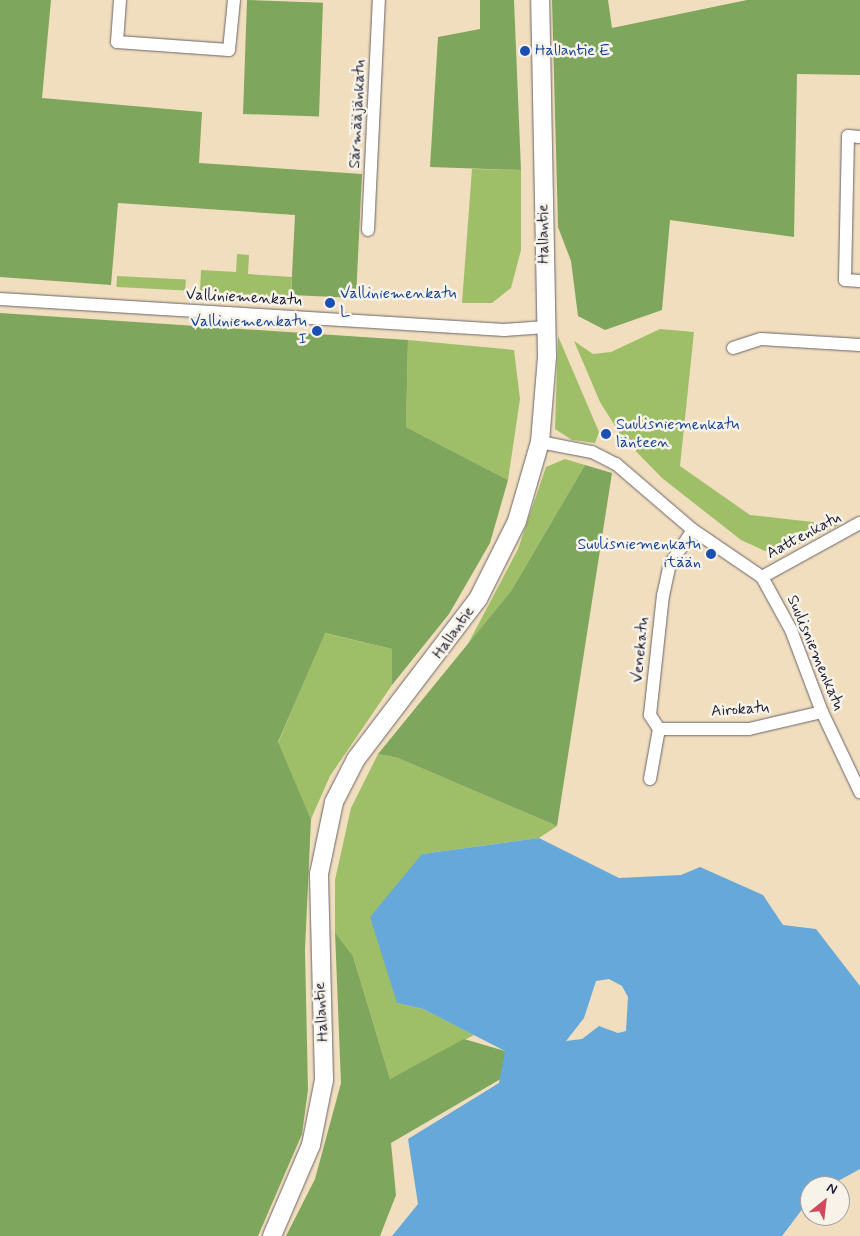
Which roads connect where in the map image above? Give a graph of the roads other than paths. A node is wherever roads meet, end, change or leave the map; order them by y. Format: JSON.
{"nodes":[{"id":1,"x":120,"y":0,"type":"edge"},
{"id":2,"x":234,"y":0,"type":"edge"},
{"id":3,"x":379,"y":0,"type":"edge"},
{"id":4,"x":540,"y":0,"type":"edge"},
{"id":5,"x":860,"y":137,"type":"edge"},
{"id":6,"x":368,"y":230,"type":"dead end"},
{"id":7,"x":860,"y":281,"type":"edge"},
{"id":8,"x":0,"y":299,"type":"edge"},
{"id":9,"x":546,"y":327,"type":"junction"},
{"id":10,"x":860,"y":345,"type":"edge"},
{"id":11,"x":733,"y":348,"type":"dead end"},
{"id":12,"x":540,"y":442,"type":"junction"},
{"id":13,"x":860,"y":523,"type":"edge"},
{"id":14,"x":693,"y":530,"type":"junction"},
{"id":15,"x":762,"y":577,"type":"junction"},
{"id":16,"x":822,"y":712,"type":"junction"},
{"id":17,"x":658,"y":729,"type":"junction"},
{"id":18,"x":650,"y":778,"type":"dead end"},
{"id":19,"x":860,"y":791,"type":"edge"},
{"id":20,"x":272,"y":1236,"type":"edge"}],
"edges":[{"from":1,"to":2,"type":"street"},
{"from":3,"to":6,"type":"street","name":"Särmääjänkatu"},
{"from":4,"to":9,"type":"street","name":"Hallantie"},
{"from":5,"to":7,"type":"street"},
{"from":8,"to":9,"type":"street","name":"Valliniemenkatu"},
{"from":9,"to":12,"type":"street","name":"Hallantie"},
{"from":10,"to":11,"type":"street"},
{"from":12,"to":14,"type":"street","name":"Suulisniemenkatu"},
{"from":12,"to":20,"type":"street","name":"Hallantie"},
{"from":13,"to":15,"type":"street","name":"Aattenkatu"},
{"from":14,"to":15,"type":"street","name":"Suulisniemenkatu"},
{"from":14,"to":17,"type":"street","name":"Venekatu"},
{"from":15,"to":16,"type":"street","name":"Suulisniemenkatu"},
{"from":16,"to":17,"type":"street","name":"Airokatu"},
{"from":16,"to":19,"type":"street","name":"Suulisniemenkatu"},
{"from":17,"to":18,"type":"street","name":"Venekatu"}]}
